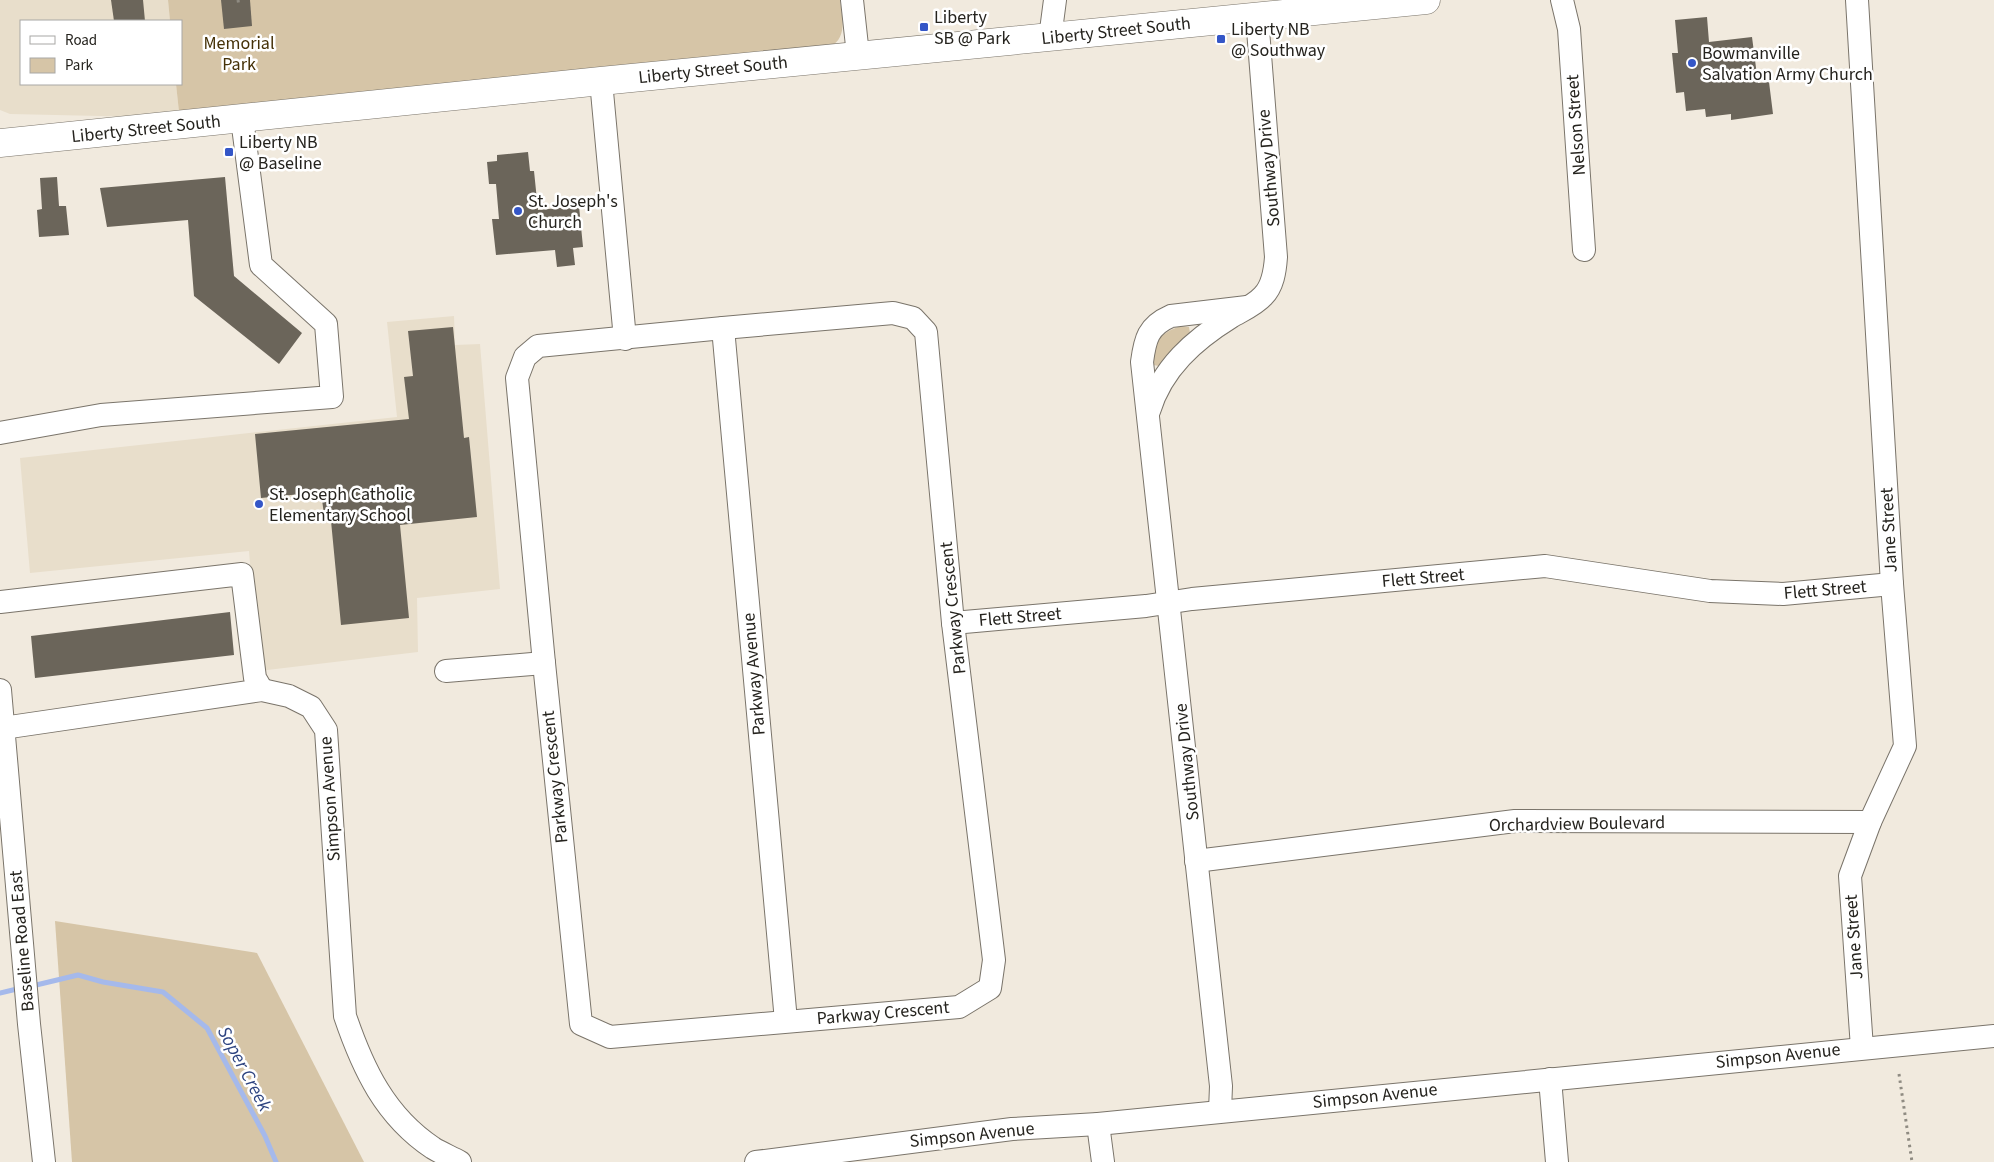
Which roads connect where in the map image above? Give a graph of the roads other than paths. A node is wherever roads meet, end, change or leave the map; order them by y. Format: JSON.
{"nodes":[{"id":1,"x":852,"y":0,"type":"edge"},
{"id":2,"x":1055,"y":0,"type":"edge"},
{"id":3,"x":1426,"y":0,"type":"edge"},
{"id":4,"x":1562,"y":0,"type":"edge"},
{"id":5,"x":1857,"y":0,"type":"edge"},
{"id":6,"x":1257,"y":17,"type":"junction"},
{"id":7,"x":1050,"y":38,"type":"junction"},
{"id":8,"x":858,"y":55,"type":"junction"},
{"id":9,"x":601,"y":81,"type":"junction"},
{"id":10,"x":242,"y":119,"type":"junction"},
{"id":11,"x":0,"y":144,"type":"edge"},
{"id":12,"x":1584,"y":250,"type":"dead end"},
{"id":13,"x":1247,"y":306,"type":"junction"},
{"id":14,"x":723,"y":328,"type":"junction"},
{"id":15,"x":625,"y":339,"type":"junction"},
{"id":16,"x":1148,"y":414,"type":"junction"},
{"id":17,"x":0,"y":433,"type":"edge"},
{"id":18,"x":1892,"y":584,"type":"junction"},
{"id":19,"x":0,"y":602,"type":"edge"},
{"id":20,"x":1169,"y":603,"type":"junction"},
{"id":21,"x":953,"y":623,"type":"junction"},
{"id":22,"x":544,"y":663,"type":"junction"},
{"id":23,"x":446,"y":671,"type":"dead end"},
{"id":24,"x":0,"y":690,"type":"edge"},
{"id":25,"x":262,"y":690,"type":"junction"},
{"id":26,"x":3,"y":728,"type":"junction"},
{"id":27,"x":1870,"y":822,"type":"junction"},
{"id":28,"x":1196,"y":861,"type":"junction"},
{"id":29,"x":786,"y":1021,"type":"junction"},
{"id":30,"x":1994,"y":1036,"type":"edge"},
{"id":31,"x":1862,"y":1048,"type":"junction"},
{"id":32,"x":1550,"y":1079,"type":"junction"},
{"id":33,"x":1220,"y":1111,"type":"junction"},
{"id":34,"x":1098,"y":1124,"type":"junction"},
{"id":35,"x":44,"y":1162,"type":"edge"},
{"id":36,"x":460,"y":1162,"type":"edge"},
{"id":37,"x":756,"y":1162,"type":"edge"},
{"id":38,"x":1103,"y":1162,"type":"edge"},
{"id":39,"x":1557,"y":1162,"type":"edge"}],
"edges":[{"from":1,"to":8,"type":"street"},
{"from":2,"to":7,"type":"street"},
{"from":3,"to":6,"type":"main road","name":"Liberty Street South"},
{"from":4,"to":12,"type":"street","name":"Nelson Street"},
{"from":5,"to":18,"type":"street","name":"Jane Street"},
{"from":6,"to":7,"type":"main road","name":"Liberty Street South"},
{"from":6,"to":13,"type":"street","name":"Southway Drive"},
{"from":7,"to":8,"type":"main road","name":"Liberty Street South"},
{"from":8,"to":9,"type":"main road","name":"Liberty Street South"},
{"from":9,"to":10,"type":"main road","name":"Liberty Street South"},
{"from":9,"to":15,"type":"street"},
{"from":10,"to":11,"type":"main road","name":"Liberty Street South"},
{"from":10,"to":17,"type":"street"},
{"from":13,"to":16,"type":"street","name":"Southway Drive"},
{"from":13,"to":16,"type":"street","name":"Southway Drive"},
{"from":14,"to":15,"type":"street","name":"Parkway Crescent"},
{"from":14,"to":21,"type":"street","name":"Parkway Crescent"},
{"from":14,"to":29,"type":"street","name":"Parkway Avenue"},
{"from":15,"to":22,"type":"street","name":"Parkway Crescent"},
{"from":16,"to":20,"type":"street","name":"Southway Drive"},
{"from":18,"to":20,"type":"street","name":"Flett Street"},
{"from":18,"to":27,"type":"street","name":"Jane Street"},
{"from":19,"to":25,"type":"street"},
{"from":20,"to":21,"type":"street","name":"Flett Street"},
{"from":20,"to":28,"type":"street","name":"Southway Drive"},
{"from":21,"to":29,"type":"street","name":"Parkway Crescent"},
{"from":22,"to":23,"type":"street"},
{"from":22,"to":29,"type":"street","name":"Parkway Crescent"},
{"from":24,"to":26,"type":"street","name":"Baseline Road East"},
{"from":25,"to":26,"type":"street","name":"Simpson Avenue"},
{"from":25,"to":36,"type":"street","name":"Simpson Avenue"},
{"from":26,"to":35,"type":"street","name":"Baseline Road East"},
{"from":27,"to":28,"type":"street","name":"Orchardview Boulevard"},
{"from":27,"to":31,"type":"street","name":"Jane Street"},
{"from":28,"to":33,"type":"street","name":"Southway Drive"},
{"from":30,"to":31,"type":"street","name":"Simpson Avenue"},
{"from":31,"to":32,"type":"street","name":"Simpson Avenue"},
{"from":32,"to":33,"type":"street","name":"Simpson Avenue"},
{"from":32,"to":39,"type":"street"},
{"from":33,"to":34,"type":"street","name":"Simpson Avenue"},
{"from":34,"to":37,"type":"street","name":"Simpson Avenue"},
{"from":34,"to":38,"type":"street"}]}
